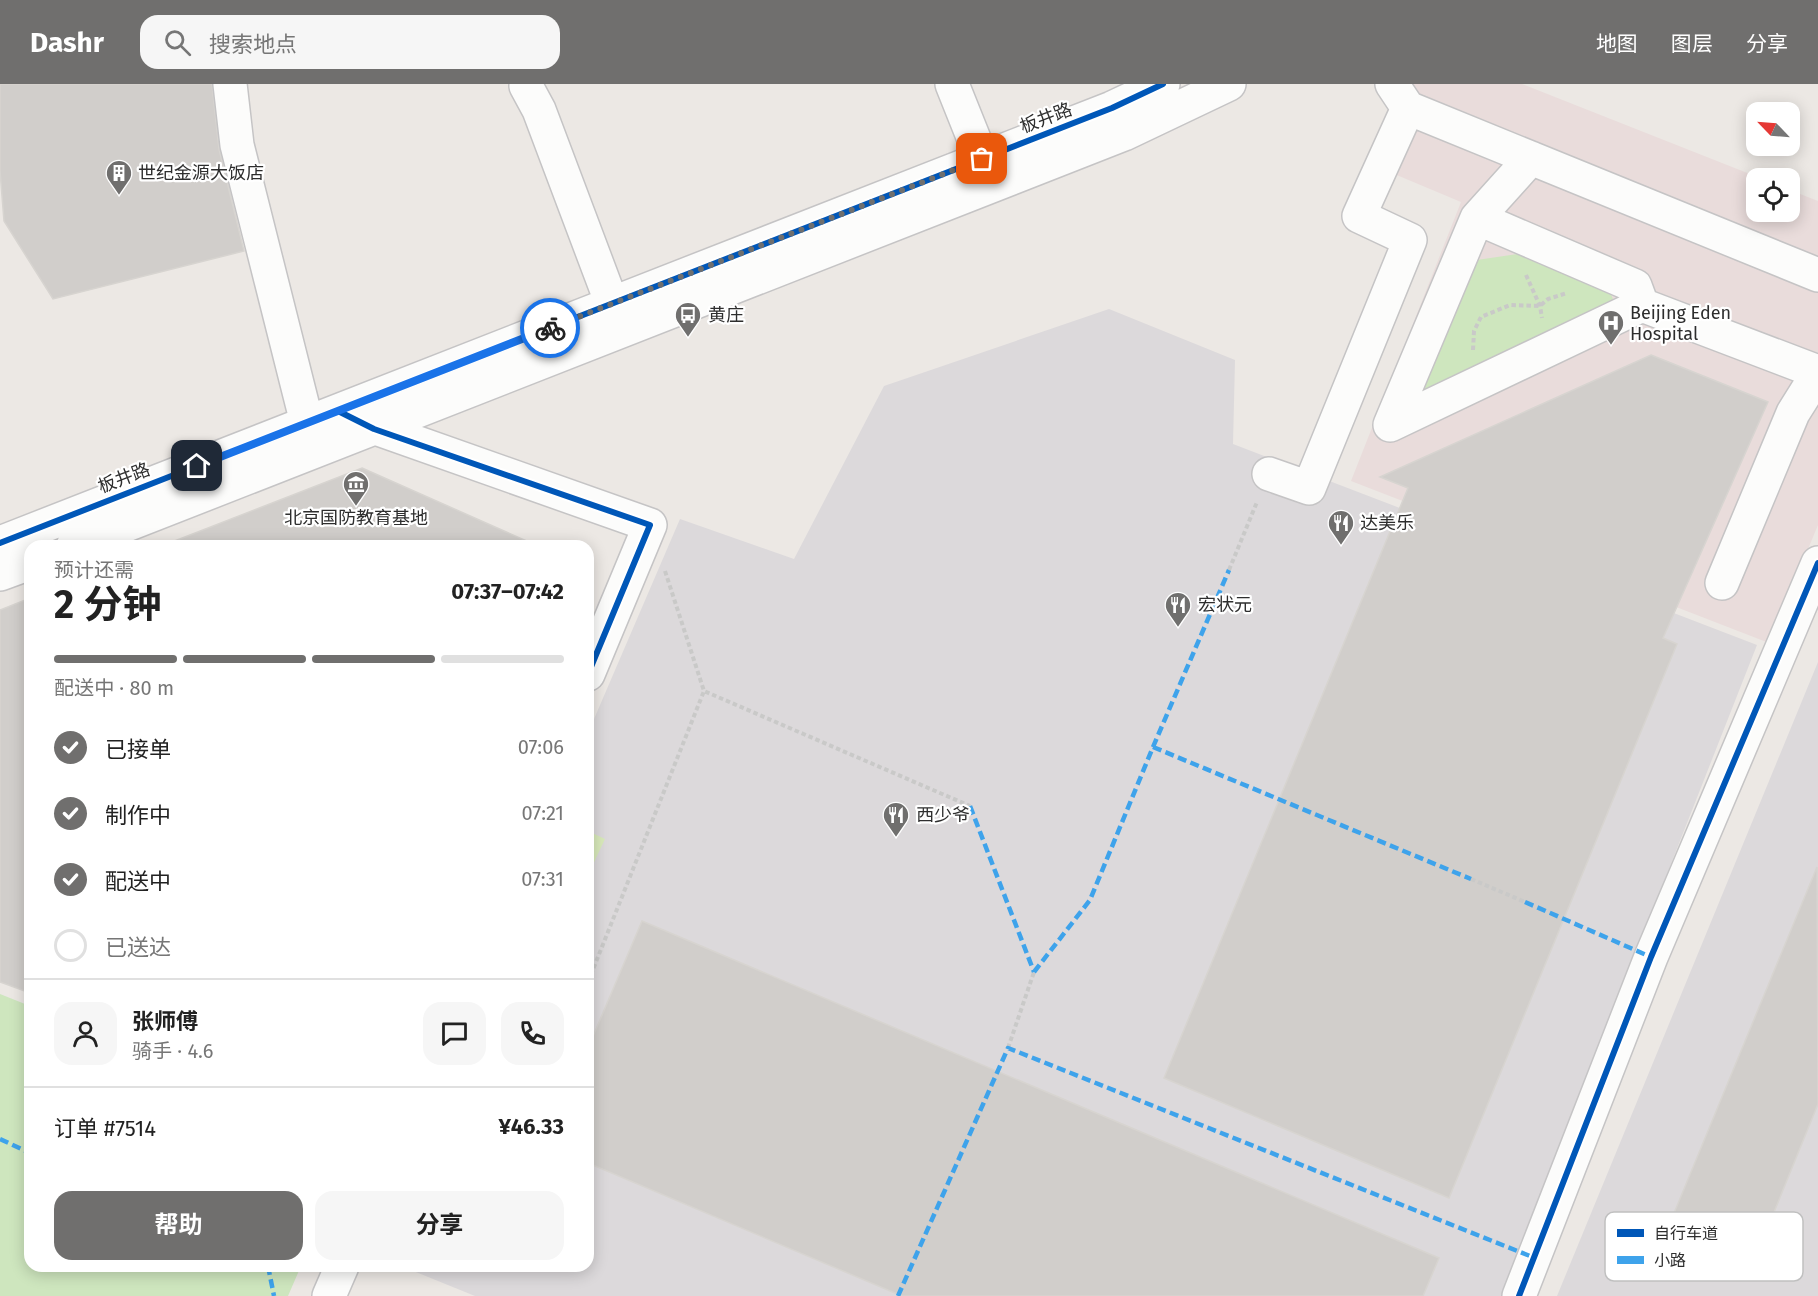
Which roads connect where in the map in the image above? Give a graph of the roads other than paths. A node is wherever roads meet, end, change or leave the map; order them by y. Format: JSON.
{"nodes":[{"id":1,"x":230,"y":84,"type":"edge"},
{"id":2,"x":952,"y":84,"type":"edge"},
{"id":3,"x":1163,"y":84,"type":"edge"},
{"id":4,"x":1229,"y":84,"type":"edge"},
{"id":5,"x":526,"y":86,"type":"dead end"},
{"id":6,"x":1400,"y":96,"type":"edge"},
{"id":7,"x":1531,"y":158,"type":"junction"},
{"id":8,"x":982,"y":159,"type":"junction"},
{"id":9,"x":1477,"y":218,"type":"junction"},
{"id":10,"x":1818,"y":275,"type":"edge"},
{"id":11,"x":612,"y":304,"type":"junction"},
{"id":12,"x":1642,"y":305,"type":"junction"},
{"id":13,"x":1818,"y":373,"type":"edge"},
{"id":14,"x":338,"y":411,"type":"junction"},
{"id":15,"x":307,"y":423,"type":"junction"},
{"id":16,"x":374,"y":429,"type":"junction"},
{"id":17,"x":1269,"y":474,"type":"road end"},
{"id":18,"x":88,"y":540,"type":"edge"},
{"id":19,"x":0,"y":543,"type":"edge"},
{"id":20,"x":1818,"y":563,"type":"edge"},
{"id":21,"x":24,"y":565,"type":"edge"},
{"id":22,"x":0,"y":574,"type":"edge"},
{"id":23,"x":1722,"y":583,"type":"dead end"},
{"id":24,"x":594,"y":660,"type":"edge"},
{"id":25,"x":339,"y":1272,"type":"edge"},
{"id":26,"x":329,"y":1296,"type":"edge"},
{"id":27,"x":1519,"y":1296,"type":"edge"}],
"edges":[{"from":1,"to":15,"type":"street"},
{"from":2,"to":8,"type":"street"},
{"from":3,"to":8,"type":"street","name":"板井路"},
{"from":4,"to":16,"type":"street"},
{"from":5,"to":11,"type":"street"},
{"from":6,"to":7,"type":"street"},
{"from":6,"to":17,"type":"street"},
{"from":7,"to":9,"type":"street"},
{"from":7,"to":10,"type":"street"},
{"from":8,"to":11,"type":"street","name":"板井路"},
{"from":9,"to":12,"type":"street"},
{"from":9,"to":12,"type":"street"},
{"from":11,"to":14,"type":"street","name":"板井路"},
{"from":12,"to":13,"type":"street"},
{"from":13,"to":23,"type":"street"},
{"from":14,"to":15,"type":"street","name":"板井路"},
{"from":14,"to":16,"type":"street"},
{"from":15,"to":19,"type":"street","name":"板井路"},
{"from":16,"to":18,"type":"street"},
{"from":16,"to":24,"type":"street"},
{"from":20,"to":27,"type":"street"},
{"from":21,"to":22,"type":"street"},
{"from":25,"to":26,"type":"street"}]}
